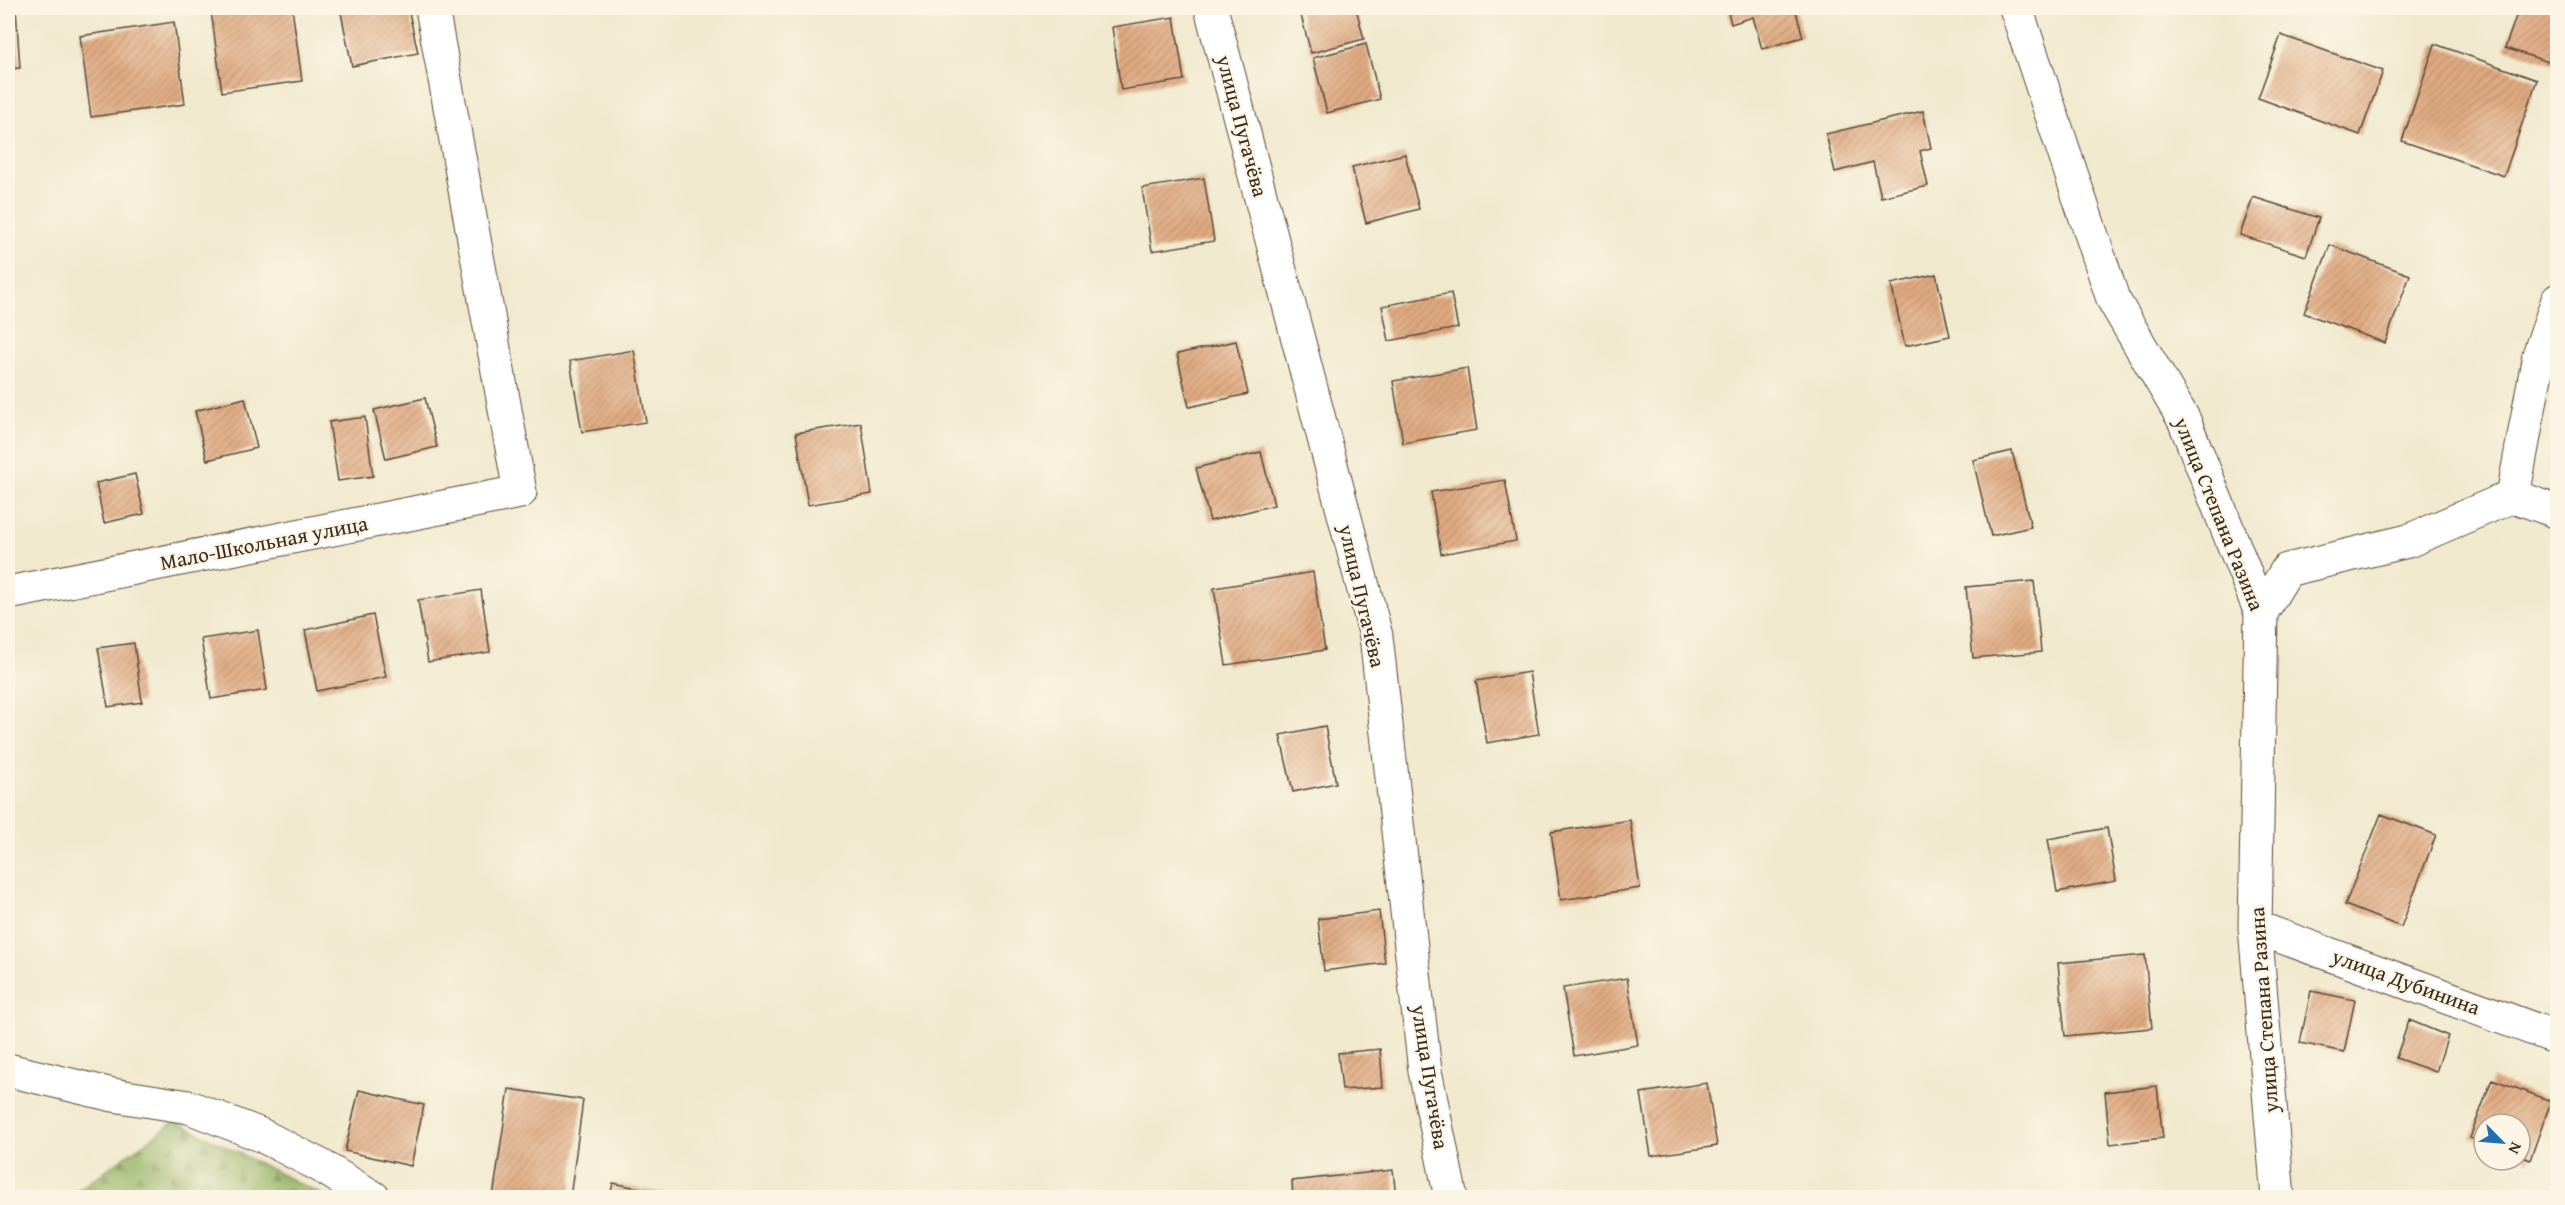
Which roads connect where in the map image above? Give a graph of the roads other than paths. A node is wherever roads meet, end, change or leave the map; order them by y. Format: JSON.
{"nodes":[{"id":1,"x":432,"y":8,"type":"edge"},
{"id":2,"x":1211,"y":8,"type":"edge"},
{"id":3,"x":2016,"y":8,"type":"edge"},
{"id":4,"x":2558,"y":300,"type":"edge"},
{"id":5,"x":2513,"y":496,"type":"junction"},
{"id":6,"x":2558,"y":512,"type":"edge"},
{"id":7,"x":8,"y":593,"type":"edge"},
{"id":8,"x":2261,"y":613,"type":"junction"},
{"id":9,"x":2255,"y":927,"type":"junction"},
{"id":10,"x":2558,"y":1038,"type":"edge"},
{"id":11,"x":8,"y":1070,"type":"edge"},
{"id":12,"x":374,"y":1197,"type":"edge"},
{"id":13,"x":1451,"y":1197,"type":"edge"},
{"id":14,"x":2278,"y":1197,"type":"edge"}],
"edges":[{"from":1,"to":7,"type":"street","name":"Мало-Школьная улица"},
{"from":2,"to":13,"type":"street","name":"улица Пугачёва"},
{"from":3,"to":8,"type":"street","name":"улица Степана Разина"},
{"from":4,"to":5,"type":"street"},
{"from":5,"to":6,"type":"street"},
{"from":5,"to":8,"type":"street"},
{"from":8,"to":9,"type":"street","name":"улица Степана Разина"},
{"from":9,"to":10,"type":"street","name":"улица Дубинина"},
{"from":9,"to":14,"type":"street","name":"улица Степана Разина"},
{"from":11,"to":12,"type":"street"}]}
